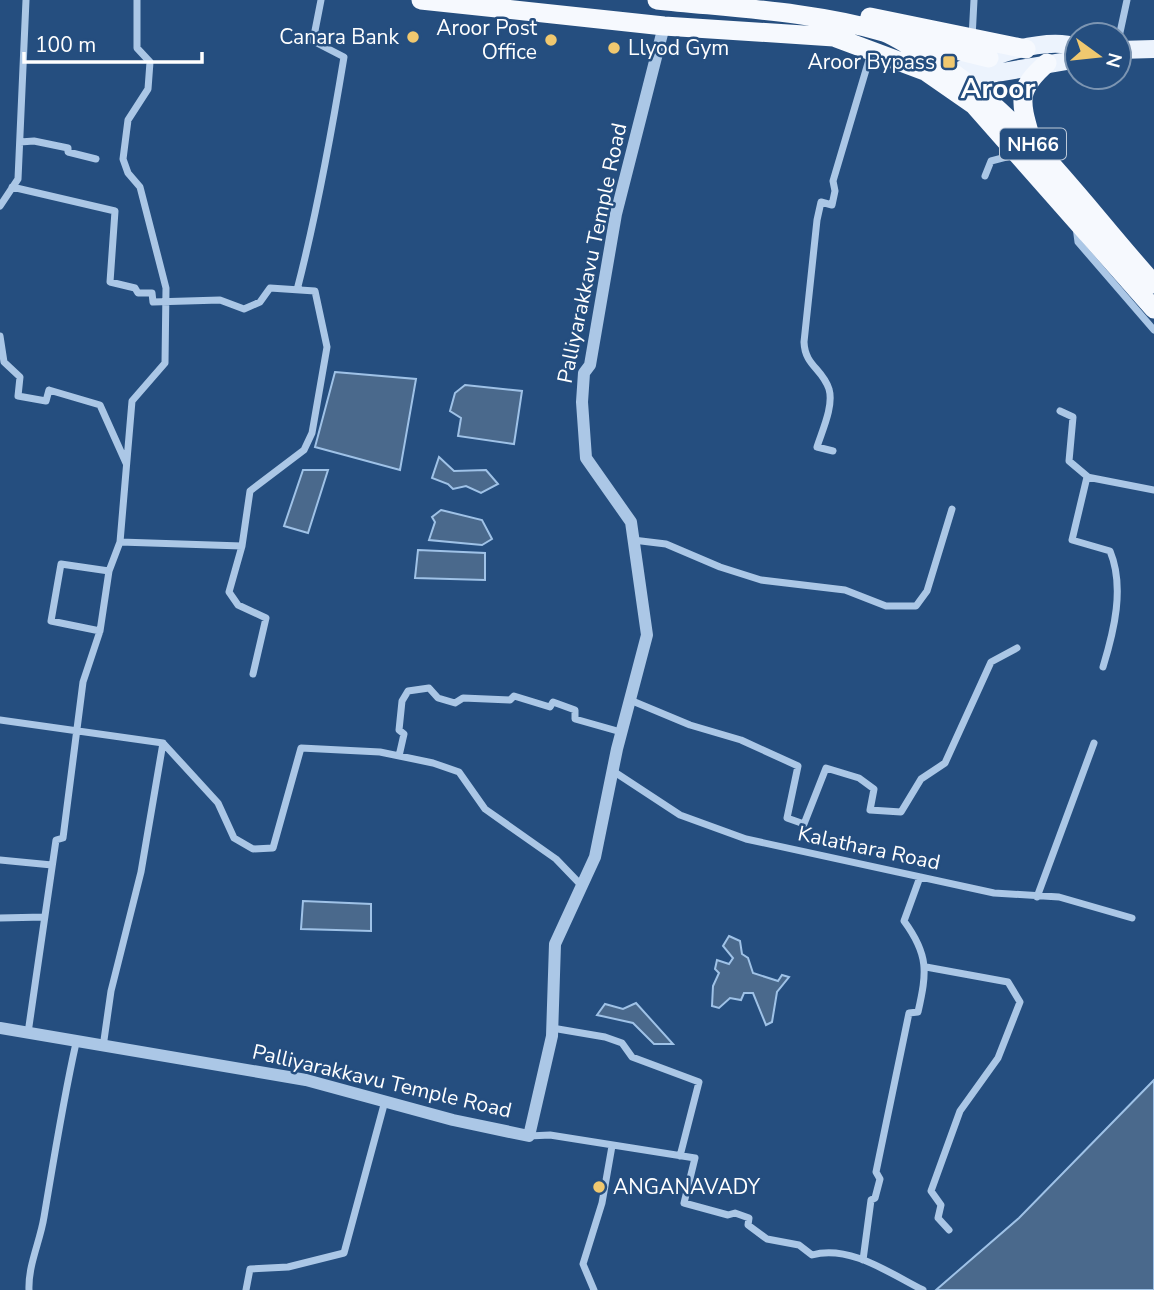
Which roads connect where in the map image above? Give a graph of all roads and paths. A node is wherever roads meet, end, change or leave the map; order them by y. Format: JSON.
{"nodes":[{"id":1,"x":26,"y":0,"type":"edge"},
{"id":2,"x":138,"y":0,"type":"edge"},
{"id":3,"x":321,"y":0,"type":"edge"},
{"id":4,"x":421,"y":0,"type":"edge"},
{"id":5,"x":657,"y":0,"type":"edge"},
{"id":6,"x":974,"y":0,"type":"edge"},
{"id":7,"x":1127,"y":0,"type":"edge"},
{"id":8,"x":804,"y":16,"type":"junction"},
{"id":9,"x":1122,"y":21,"type":"edge"},
{"id":10,"x":664,"y":26,"type":"junction"},
{"id":11,"x":887,"y":33,"type":"junction"},
{"id":12,"x":972,"y":38,"type":"junction"},
{"id":13,"x":1063,"y":42,"type":"edge"},
{"id":14,"x":872,"y":49,"type":"junction"},
{"id":15,"x":1026,"y":49,"type":"junction"},
{"id":16,"x":1154,"y":49,"type":"edge"},
{"id":17,"x":1133,"y":50,"type":"edge"},
{"id":18,"x":989,"y":58,"type":"junction"},
{"id":19,"x":1063,"y":61,"type":"edge"},
{"id":20,"x":1047,"y":63,"type":"junction"},
{"id":21,"x":955,"y":81,"type":"junction"},
{"id":22,"x":20,"y":142,"type":"junction"},
{"id":23,"x":1025,"y":149,"type":"junction"},
{"id":24,"x":96,"y":159,"type":"dead end"},
{"id":25,"x":985,"y":176,"type":"dead end"},
{"id":26,"x":12,"y":187,"type":"junction"},
{"id":27,"x":0,"y":206,"type":"edge"},
{"id":28,"x":1075,"y":219,"type":"junction"},
{"id":29,"x":1154,"y":284,"type":"edge"},
{"id":30,"x":297,"y":290,"type":"junction"},
{"id":31,"x":166,"y":303,"type":"junction"},
{"id":32,"x":1154,"y":309,"type":"edge"},
{"id":33,"x":1154,"y":330,"type":"edge"},
{"id":34,"x":0,"y":336,"type":"edge"},
{"id":35,"x":1060,"y":411,"type":"dead end"},
{"id":36,"x":833,"y":452,"type":"dead end"},
{"id":37,"x":127,"y":463,"type":"junction"},
{"id":38,"x":1088,"y":477,"type":"junction"},
{"id":39,"x":1154,"y":489,"type":"edge"},
{"id":40,"x":952,"y":509,"type":"dead end"},
{"id":41,"x":633,"y":540,"type":"junction"},
{"id":42,"x":120,"y":542,"type":"junction"},
{"id":43,"x":242,"y":546,"type":"junction"},
{"id":44,"x":109,"y":571,"type":"junction"},
{"id":45,"x":100,"y":631,"type":"junction"},
{"id":46,"x":1017,"y":648,"type":"dead end"},
{"id":47,"x":1103,"y":667,"type":"dead end"},
{"id":48,"x":253,"y":674,"type":"dead end"},
{"id":49,"x":630,"y":700,"type":"junction"},
{"id":50,"x":0,"y":720,"type":"edge"},
{"id":51,"x":79,"y":732,"type":"junction"},
{"id":52,"x":621,"y":732,"type":"junction"},
{"id":53,"x":163,"y":743,"type":"junction"},
{"id":54,"x":1094,"y":743,"type":"dead end"},
{"id":55,"x":399,"y":756,"type":"junction"},
{"id":56,"x":613,"y":771,"type":"junction"},
{"id":57,"x":0,"y":860,"type":"edge"},
{"id":58,"x":52,"y":865,"type":"junction"},
{"id":59,"x":920,"y":877,"type":"junction"},
{"id":60,"x":580,"y":885,"type":"junction"},
{"id":61,"x":1037,"y":897,"type":"junction"},
{"id":62,"x":0,"y":918,"type":"edge"},
{"id":63,"x":44,"y":918,"type":"junction"},
{"id":64,"x":1132,"y":918,"type":"dead end"},
{"id":65,"x":926,"y":967,"type":"junction"},
{"id":66,"x":0,"y":1028,"type":"edge"},
{"id":67,"x":552,"y":1028,"type":"junction"},
{"id":68,"x":28,"y":1033,"type":"junction"},
{"id":69,"x":76,"y":1043,"type":"junction"},
{"id":70,"x":103,"y":1046,"type":"junction"},
{"id":71,"x":385,"y":1101,"type":"junction"},
{"id":72,"x":529,"y":1136,"type":"junction"},
{"id":73,"x":612,"y":1146,"type":"junction"},
{"id":74,"x":680,"y":1156,"type":"junction"},
{"id":75,"x":950,"y":1230,"type":"dead end"},
{"id":76,"x":863,"y":1260,"type":"junction"},
{"id":77,"x":29,"y":1290,"type":"edge"},
{"id":78,"x":246,"y":1290,"type":"edge"},
{"id":79,"x":594,"y":1290,"type":"edge"},
{"id":80,"x":923,"y":1290,"type":"edge"}],
"edges":[{"from":1,"to":22,"type":"street"},
{"from":2,"to":31,"type":"street"},
{"from":3,"to":30,"type":"street"},
{"from":4,"to":10,"type":"highway","number":"NH66"},
{"from":5,"to":8,"type":"highway","number":"NH66"},
{"from":6,"to":12,"type":"street"},
{"from":7,"to":9,"type":"street"},
{"from":8,"to":11,"type":"highway","number":"NH66"},
{"from":8,"to":12,"type":"highway"},
{"from":10,"to":14,"type":"highway","number":"NH66"},
{"from":10,"to":41,"type":"street","name":"Palliyarakkavu Temple Road"},
{"from":11,"to":18,"type":"highway"},
{"from":11,"to":21,"type":"highway","number":"NH66"},
{"from":12,"to":15,"type":"highway"},
{"from":13,"to":15,"type":"main road"},
{"from":14,"to":21,"type":"highway","number":"NH66"},
{"from":14,"to":36,"type":"street"},
{"from":15,"to":18,"type":"main road"},
{"from":16,"to":17,"type":"main road"},
{"from":18,"to":21,"type":"main road"},
{"from":19,"to":20,"type":"main road"},
{"from":20,"to":21,"type":"main road"},
{"from":20,"to":23,"type":"highway"},
{"from":21,"to":23,"type":"highway","number":"NH66"},
{"from":22,"to":24,"type":"street"},
{"from":22,"to":26,"type":"street"},
{"from":23,"to":25,"type":"street"},
{"from":23,"to":28,"type":"highway","number":"NH66"},
{"from":23,"to":29,"type":"highway","number":"NH66"},
{"from":26,"to":27,"type":"street"},
{"from":26,"to":31,"type":"street"},
{"from":28,"to":32,"type":"highway","number":"NH66"},
{"from":28,"to":33,"type":"street"},
{"from":30,"to":31,"type":"street"},
{"from":30,"to":43,"type":"street"},
{"from":31,"to":37,"type":"street"},
{"from":34,"to":37,"type":"street"},
{"from":35,"to":38,"type":"street"},
{"from":37,"to":42,"type":"street"},
{"from":38,"to":39,"type":"street"},
{"from":38,"to":47,"type":"street"},
{"from":40,"to":41,"type":"street"},
{"from":41,"to":49,"type":"street","name":"Palliyarakkavu Temple Road"},
{"from":42,"to":43,"type":"street"},
{"from":42,"to":44,"type":"street"},
{"from":43,"to":48,"type":"street"},
{"from":44,"to":45,"type":"street"},
{"from":44,"to":45,"type":"street"},
{"from":45,"to":51,"type":"street"},
{"from":46,"to":49,"type":"street"},
{"from":49,"to":52,"type":"street","name":"Palliyarakkavu Temple Road"},
{"from":50,"to":51,"type":"street"},
{"from":51,"to":53,"type":"street"},
{"from":51,"to":58,"type":"street"},
{"from":52,"to":55,"type":"street"},
{"from":52,"to":56,"type":"street","name":"Palliyarakkavu Temple Road"},
{"from":53,"to":55,"type":"street"},
{"from":53,"to":70,"type":"street"},
{"from":54,"to":61,"type":"street"},
{"from":55,"to":60,"type":"street"},
{"from":56,"to":59,"type":"street","name":"Kalathara Road"},
{"from":56,"to":60,"type":"street","name":"Palliyarakkavu Temple Road"},
{"from":57,"to":58,"type":"street"},
{"from":58,"to":63,"type":"street"},
{"from":59,"to":61,"type":"street","name":"Kalathara Road"},
{"from":59,"to":65,"type":"street"},
{"from":60,"to":67,"type":"street","name":"Palliyarakkavu Temple Road"},
{"from":61,"to":64,"type":"street","name":"Kalathara Road"},
{"from":62,"to":63,"type":"street"},
{"from":63,"to":68,"type":"street"},
{"from":65,"to":75,"type":"street"},
{"from":65,"to":76,"type":"street"},
{"from":66,"to":68,"type":"street","name":"Palliyarakkavu Temple Road"},
{"from":67,"to":72,"type":"street","name":"Palliyarakkavu Temple Road"},
{"from":67,"to":74,"type":"street"},
{"from":68,"to":69,"type":"street","name":"Palliyarakkavu Temple Road"},
{"from":69,"to":70,"type":"street","name":"Palliyarakkavu Temple Road"},
{"from":69,"to":77,"type":"street"},
{"from":70,"to":71,"type":"street","name":"Palliyarakkavu Temple Road"},
{"from":71,"to":72,"type":"street","name":"Palliyarakkavu Temple Road"},
{"from":71,"to":78,"type":"street"},
{"from":72,"to":73,"type":"street"},
{"from":73,"to":74,"type":"street"},
{"from":73,"to":79,"type":"street"},
{"from":74,"to":76,"type":"street"},
{"from":76,"to":80,"type":"street"}]}
